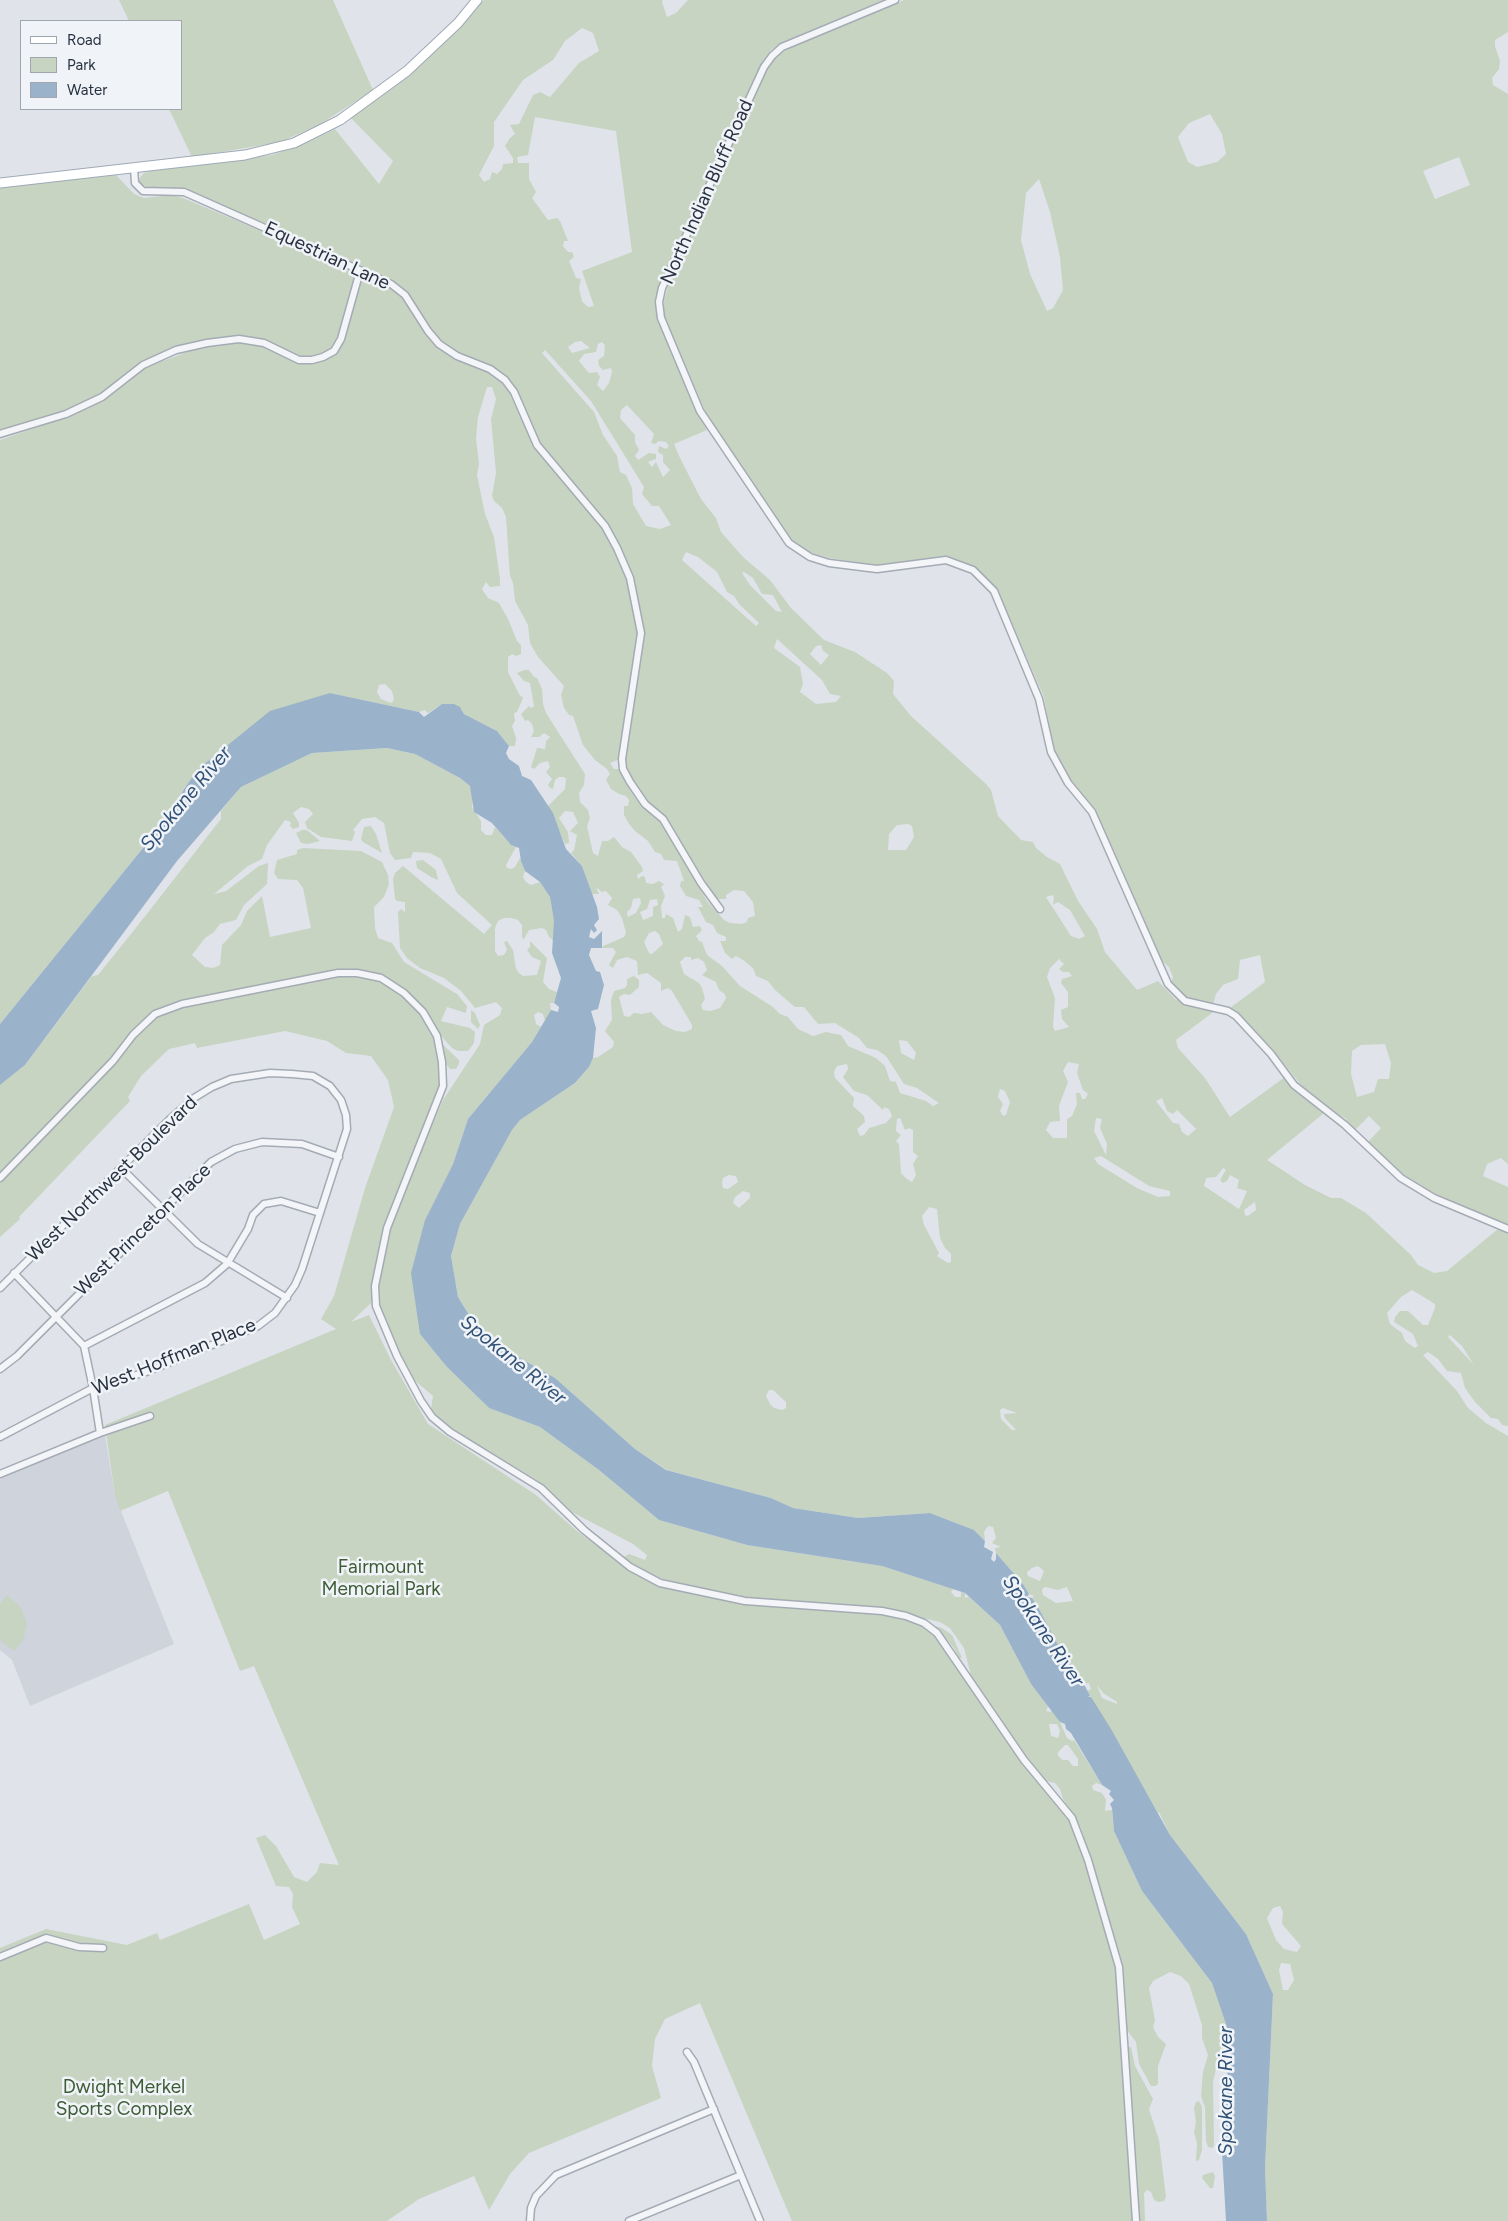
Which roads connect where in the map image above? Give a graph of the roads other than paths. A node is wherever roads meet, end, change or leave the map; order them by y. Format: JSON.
{"nodes":[{"id":1,"x":478,"y":0,"type":"edge"},
{"id":2,"x":895,"y":0,"type":"edge"},
{"id":3,"x":134,"y":168,"type":"junction"},
{"id":4,"x":0,"y":183,"type":"edge"},
{"id":5,"x":360,"y":271,"type":"junction"},
{"id":6,"x":0,"y":434,"type":"edge"},
{"id":7,"x":720,"y":908,"type":"dead end"},
{"id":8,"x":339,"y":1157,"type":"junction"},
{"id":9,"x":122,"y":1169,"type":"junction"},
{"id":10,"x":0,"y":1178,"type":"edge"},
{"id":11,"x":163,"y":1210,"type":"junction"},
{"id":12,"x":320,"y":1213,"type":"junction"},
{"id":13,"x":1508,"y":1229,"type":"edge"},
{"id":14,"x":227,"y":1264,"type":"junction"},
{"id":15,"x":14,"y":1274,"type":"junction"},
{"id":16,"x":0,"y":1288,"type":"edge"},
{"id":17,"x":287,"y":1298,"type":"junction"},
{"id":18,"x":56,"y":1316,"type":"junction"},
{"id":19,"x":84,"y":1346,"type":"junction"},
{"id":20,"x":0,"y":1369,"type":"edge"},
{"id":21,"x":94,"y":1388,"type":"junction"},
{"id":22,"x":150,"y":1416,"type":"dead end"},
{"id":23,"x":100,"y":1433,"type":"junction"},
{"id":24,"x":0,"y":1437,"type":"edge"},
{"id":25,"x":0,"y":1474,"type":"edge"},
{"id":26,"x":103,"y":1948,"type":"dead end"},
{"id":27,"x":0,"y":1957,"type":"edge"},
{"id":28,"x":687,"y":2052,"type":"dead end"},
{"id":29,"x":714,"y":2109,"type":"junction"},
{"id":30,"x":741,"y":2175,"type":"junction"},
{"id":31,"x":530,"y":2221,"type":"edge"},
{"id":32,"x":629,"y":2221,"type":"edge"},
{"id":33,"x":760,"y":2221,"type":"edge"},
{"id":34,"x":1136,"y":2221,"type":"edge"}],
"edges":[{"from":1,"to":3,"type":"main road"},
{"from":2,"to":13,"type":"street","name":"North Indian Bluff Road"},
{"from":3,"to":4,"type":"main road"},
{"from":3,"to":5,"type":"street","name":"Equestrian Lane"},
{"from":5,"to":6,"type":"street"},
{"from":5,"to":7,"type":"street","name":"Equestrian Lane"},
{"from":8,"to":9,"type":"street","name":"West Northwest Boulevard"},
{"from":8,"to":11,"type":"street","name":"West Princeton Place"},
{"from":8,"to":12,"type":"street","name":"West Hoffman Place"},
{"from":9,"to":11,"type":"street"},
{"from":9,"to":15,"type":"street","name":"West Northwest Boulevard"},
{"from":10,"to":34,"type":"street"},
{"from":11,"to":14,"type":"street"},
{"from":11,"to":18,"type":"street","name":"West Princeton Place"},
{"from":12,"to":14,"type":"street"},
{"from":12,"to":17,"type":"street","name":"West Hoffman Place"},
{"from":14,"to":17,"type":"street"},
{"from":14,"to":19,"type":"street"},
{"from":15,"to":16,"type":"street","name":"West Northwest Boulevard"},
{"from":15,"to":18,"type":"street"},
{"from":17,"to":21,"type":"street","name":"West Hoffman Place"},
{"from":18,"to":19,"type":"street"},
{"from":18,"to":20,"type":"street","name":"West Princeton Place"},
{"from":19,"to":21,"type":"street"},
{"from":21,"to":23,"type":"street"},
{"from":21,"to":24,"type":"street","name":"West Hoffman Place"},
{"from":22,"to":23,"type":"street"},
{"from":23,"to":25,"type":"street"},
{"from":26,"to":27,"type":"street"},
{"from":28,"to":29,"type":"street"},
{"from":29,"to":30,"type":"street"},
{"from":29,"to":31,"type":"street"},
{"from":30,"to":32,"type":"street"},
{"from":30,"to":33,"type":"street"}]}
